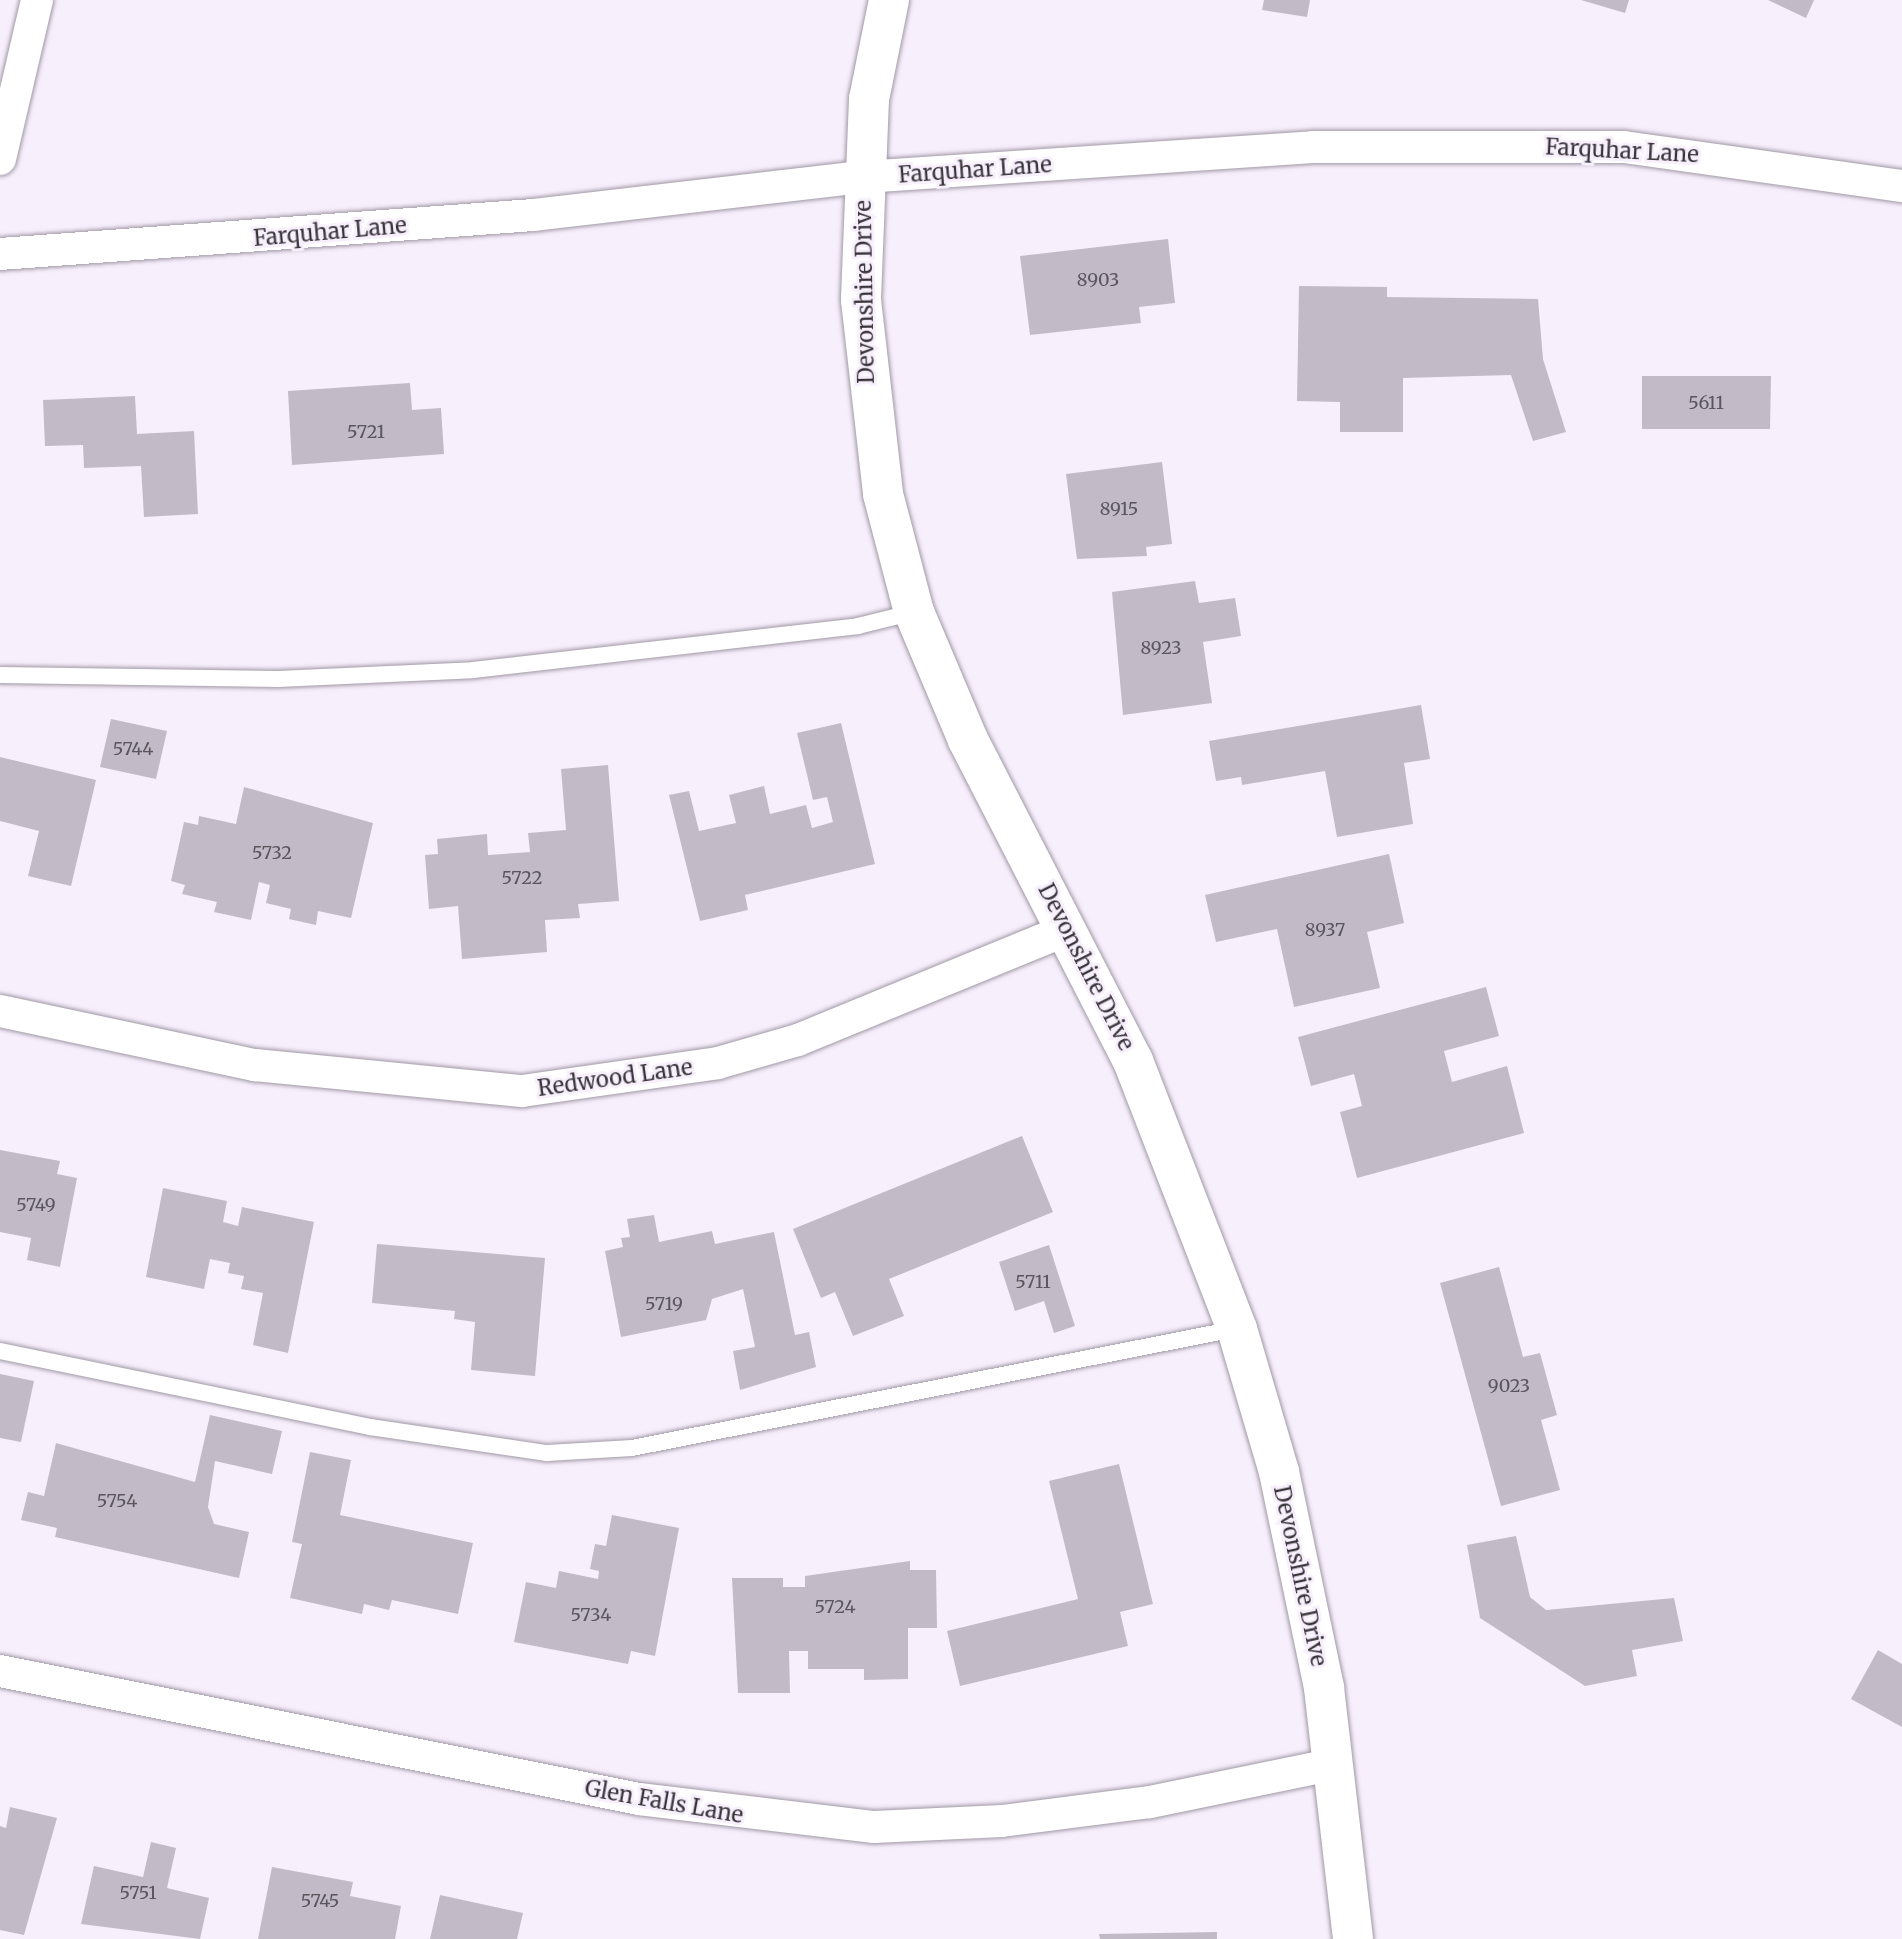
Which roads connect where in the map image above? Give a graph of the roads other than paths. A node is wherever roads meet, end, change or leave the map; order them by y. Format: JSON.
{"nodes":[{"id":1,"x":37,"y":0,"type":"edge"},
{"id":2,"x":889,"y":0,"type":"edge"},
{"id":3,"x":0,"y":159,"type":"edge"},
{"id":4,"x":863,"y":177,"type":"junction"},
{"id":5,"x":1902,"y":186,"type":"edge"},
{"id":6,"x":0,"y":254,"type":"edge"},
{"id":7,"x":914,"y":612,"type":"junction"},
{"id":8,"x":0,"y":675,"type":"edge"},
{"id":9,"x":1068,"y":929,"type":"junction"},
{"id":10,"x":0,"y":1011,"type":"edge"},
{"id":11,"x":1237,"y":1329,"type":"junction"},
{"id":12,"x":0,"y":1351,"type":"edge"},
{"id":13,"x":0,"y":1671,"type":"edge"},
{"id":14,"x":1335,"y":1764,"type":"junction"},
{"id":15,"x":1353,"y":1939,"type":"edge"}],
"edges":[{"from":1,"to":3,"type":"street"},
{"from":2,"to":4,"type":"street","name":"Devonshire Drive"},
{"from":4,"to":5,"type":"street","name":"Farquhar Lane"},
{"from":4,"to":6,"type":"street","name":"Farquhar Lane"},
{"from":4,"to":7,"type":"street","name":"Devonshire Drive"},
{"from":7,"to":8,"type":"lane"},
{"from":7,"to":9,"type":"street","name":"Devonshire Drive"},
{"from":9,"to":10,"type":"street","name":"Redwood Lane"},
{"from":9,"to":11,"type":"street","name":"Devonshire Drive"},
{"from":11,"to":12,"type":"lane"},
{"from":11,"to":14,"type":"street","name":"Devonshire Drive"},
{"from":13,"to":14,"type":"street","name":"Glen Falls Lane"},
{"from":14,"to":15,"type":"street","name":"Devonshire Drive"}]}
